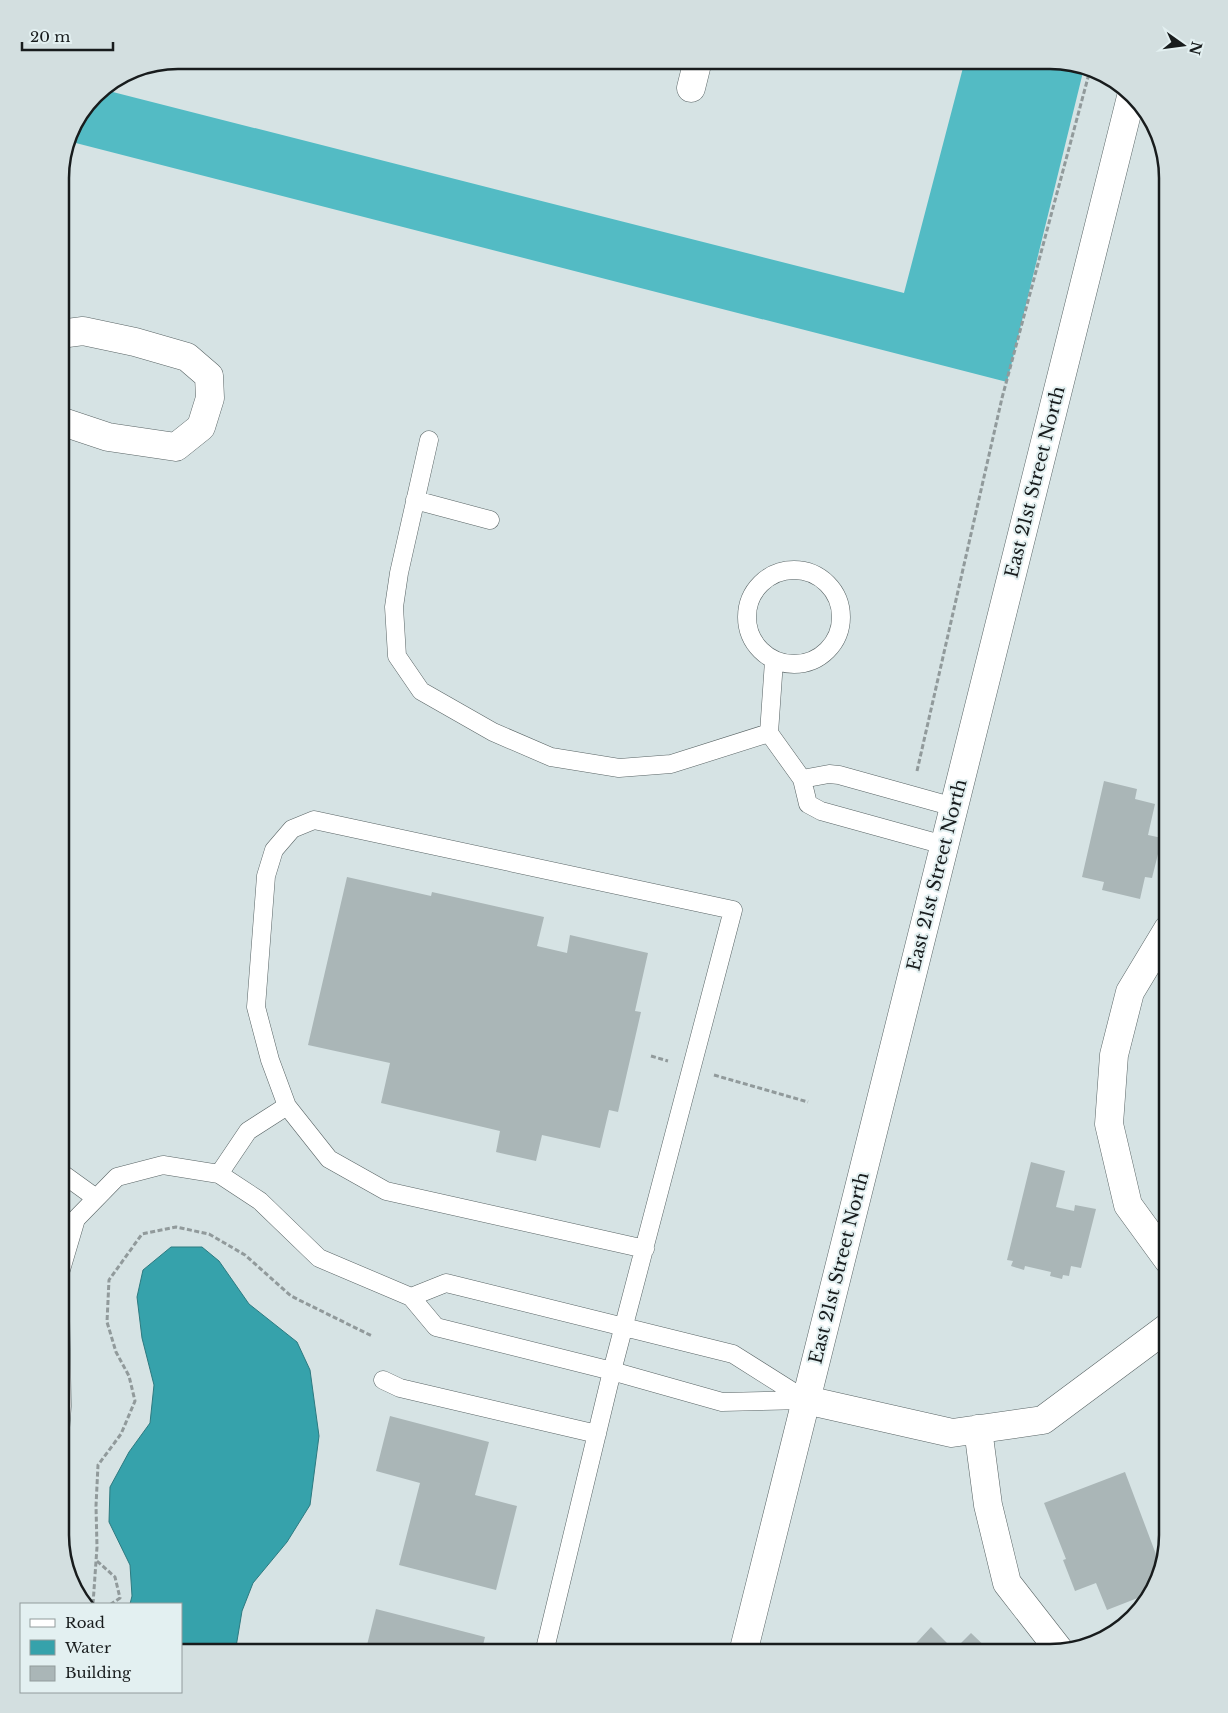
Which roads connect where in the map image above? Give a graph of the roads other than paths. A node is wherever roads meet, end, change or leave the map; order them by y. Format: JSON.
{"nodes":[{"id":1,"x":696,"y":69,"type":"edge"},
{"id":2,"x":691,"y":88,"type":"dead end"},
{"id":3,"x":1130,"y":104,"type":"edge"},
{"id":4,"x":69,"y":333,"type":"edge"},
{"id":5,"x":69,"y":424,"type":"edge"},
{"id":6,"x":429,"y":440,"type":"dead end"},
{"id":7,"x":415,"y":500,"type":"junction"},
{"id":8,"x":490,"y":520,"type":"dead end"},
{"id":9,"x":774,"y":661,"type":"junction"},
{"id":10,"x":769,"y":733,"type":"junction"},
{"id":11,"x":802,"y":779,"type":"junction"},
{"id":12,"x":954,"y":807,"type":"junction"},
{"id":13,"x":944,"y":845,"type":"junction"},
{"id":14,"x":1159,"y":944,"type":"edge"},
{"id":15,"x":287,"y":1106,"type":"junction"},
{"id":16,"x":219,"y":1174,"type":"junction"},
{"id":17,"x":69,"y":1178,"type":"edge"},
{"id":18,"x":96,"y":1198,"type":"junction"},
{"id":19,"x":69,"y":1243,"type":"edge"},
{"id":20,"x":1159,"y":1248,"type":"edge"},
{"id":21,"x":645,"y":1249,"type":"junction"},
{"id":22,"x":411,"y":1297,"type":"junction"},
{"id":23,"x":625,"y":1326,"type":"junction"},
{"id":24,"x":1159,"y":1334,"type":"edge"},
{"id":25,"x":612,"y":1372,"type":"junction"},
{"id":26,"x":383,"y":1380,"type":"dead end"},
{"id":27,"x":806,"y":1400,"type":"junction"},
{"id":28,"x":978,"y":1429,"type":"junction"},
{"id":29,"x":597,"y":1434,"type":"junction"},
{"id":30,"x":546,"y":1644,"type":"edge"},
{"id":31,"x":745,"y":1644,"type":"edge"},
{"id":32,"x":1055,"y":1644,"type":"edge"}],
"edges":[{"from":1,"to":2,"type":"main road"},
{"from":3,"to":12,"type":"main road","name":"East 21st Street North"},
{"from":4,"to":5,"type":"main road"},
{"from":6,"to":7,"type":"lane"},
{"from":7,"to":8,"type":"lane"},
{"from":7,"to":10,"type":"lane"},
{"from":9,"to":9,"type":"lane"},
{"from":9,"to":10,"type":"lane"},
{"from":10,"to":11,"type":"lane"},
{"from":11,"to":12,"type":"lane"},
{"from":11,"to":13,"type":"lane"},
{"from":12,"to":13,"type":"main road","name":"East 21st Street North"},
{"from":13,"to":27,"type":"main road","name":"East 21st Street North"},
{"from":14,"to":20,"type":"main road"},
{"from":15,"to":16,"type":"lane"},
{"from":15,"to":21,"type":"lane"},
{"from":15,"to":21,"type":"lane"},
{"from":16,"to":18,"type":"lane"},
{"from":16,"to":22,"type":"lane"},
{"from":17,"to":18,"type":"lane"},
{"from":18,"to":19,"type":"lane"},
{"from":21,"to":23,"type":"lane"},
{"from":22,"to":23,"type":"lane"},
{"from":22,"to":25,"type":"lane"},
{"from":23,"to":25,"type":"lane"},
{"from":23,"to":27,"type":"lane"},
{"from":24,"to":28,"type":"main road"},
{"from":25,"to":27,"type":"lane"},
{"from":25,"to":29,"type":"lane"},
{"from":26,"to":29,"type":"lane"},
{"from":27,"to":28,"type":"main road"},
{"from":27,"to":31,"type":"main road","name":"East 21st Street North"},
{"from":28,"to":32,"type":"main road"},
{"from":29,"to":30,"type":"lane"}]}
